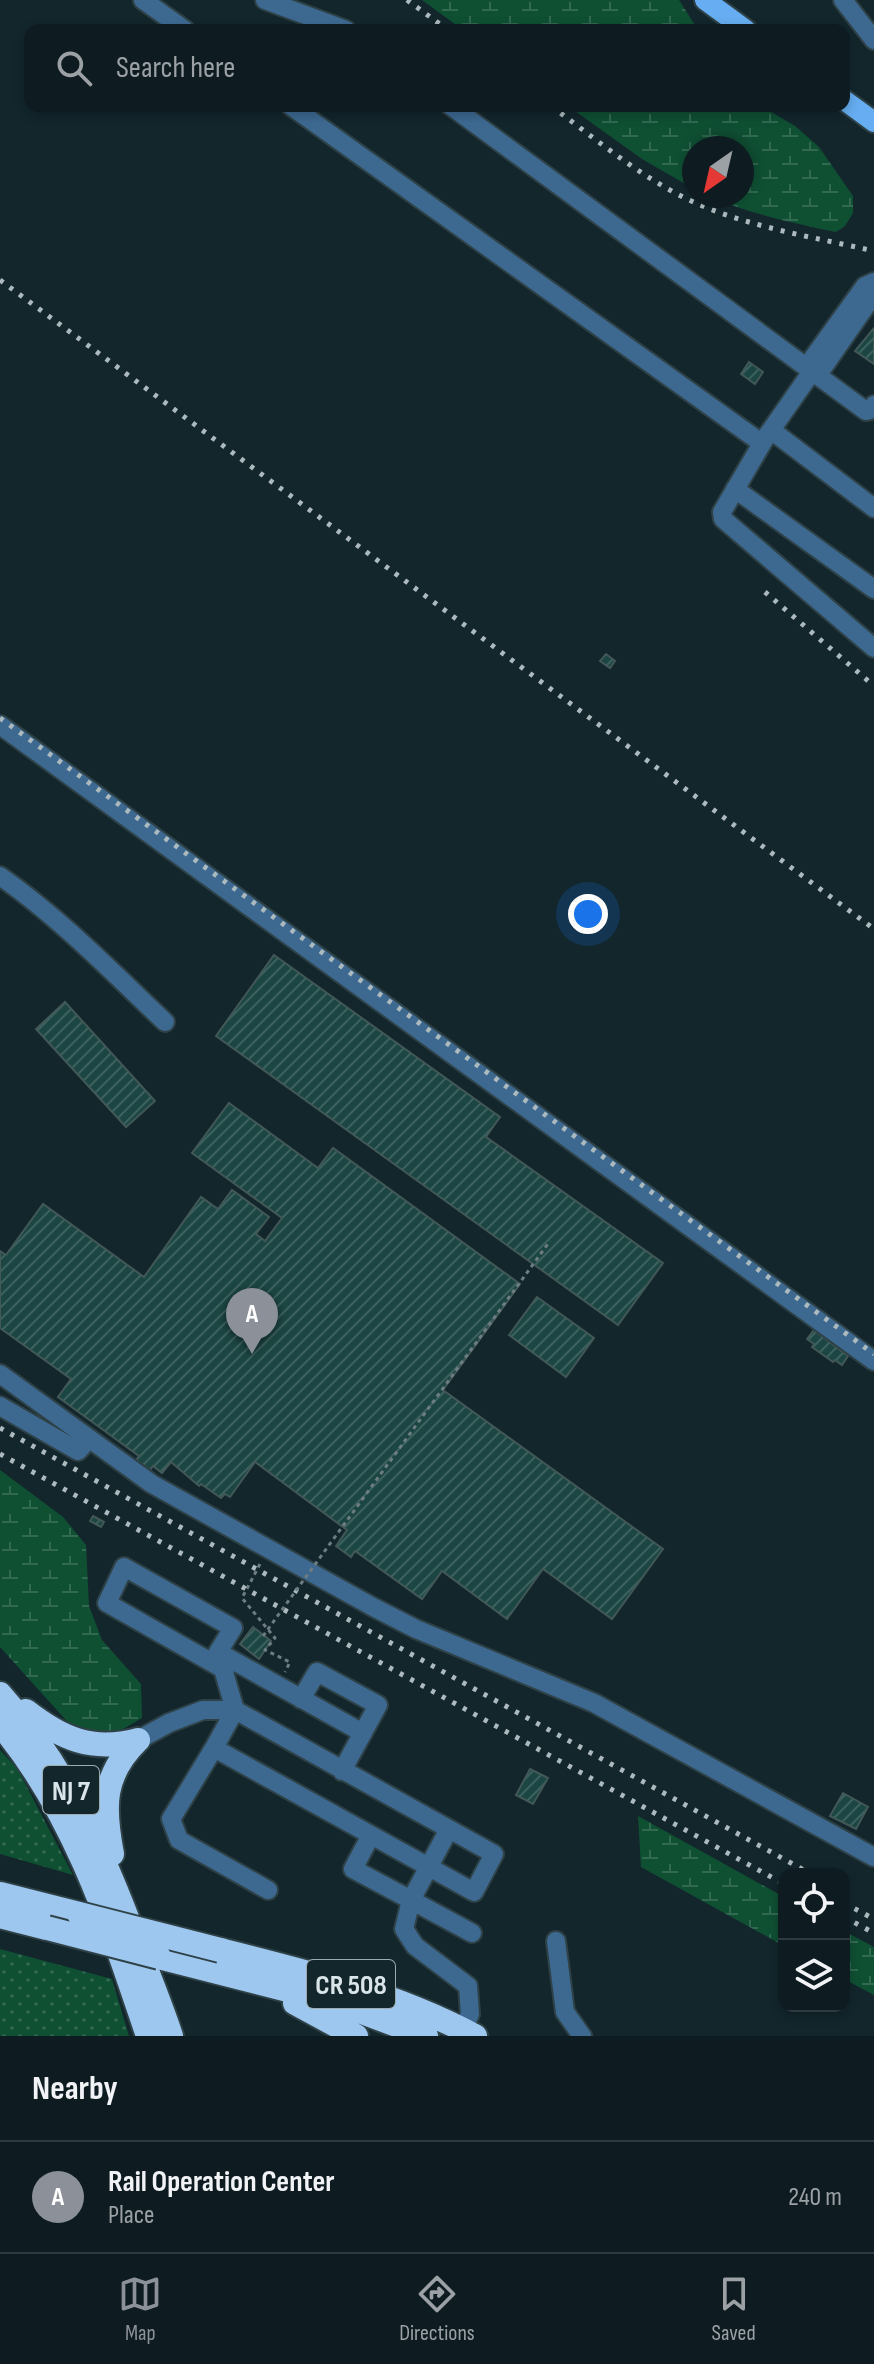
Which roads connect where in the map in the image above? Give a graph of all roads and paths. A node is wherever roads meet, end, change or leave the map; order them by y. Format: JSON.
{"nodes":[{"id":1,"x":143,"y":0,"type":"edge"},
{"id":2,"x":265,"y":0,"type":"edge"},
{"id":3,"x":705,"y":0,"type":"edge"},
{"id":4,"x":843,"y":0,"type":"edge"},
{"id":5,"x":177,"y":24,"type":"edge"},
{"id":6,"x":330,"y":24,"type":"edge"},
{"id":7,"x":738,"y":24,"type":"edge"},
{"id":8,"x":874,"y":40,"type":"edge"},
{"id":9,"x":850,"y":104,"type":"edge"},
{"id":10,"x":299,"y":112,"type":"edge"},
{"id":11,"x":459,"y":112,"type":"edge"},
{"id":12,"x":874,"y":122,"type":"edge"},
{"id":13,"x":874,"y":282,"type":"edge"},
{"id":14,"x":874,"y":294,"type":"edge"},
{"id":15,"x":813,"y":370,"type":"junction"},
{"id":16,"x":874,"y":405,"type":"edge"},
{"id":17,"x":768,"y":435,"type":"junction"},
{"id":18,"x":735,"y":489,"type":"junction"},
{"id":19,"x":874,"y":508,"type":"edge"},
{"id":20,"x":874,"y":589,"type":"edge"},
{"id":21,"x":874,"y":648,"type":"edge"},
{"id":22,"x":0,"y":725,"type":"edge"},
{"id":23,"x":0,"y":876,"type":"edge"},
{"id":24,"x":165,"y":1022,"type":"dead end"},
{"id":25,"x":550,"y":1241,"type":"dead end"},
{"id":26,"x":874,"y":1361,"type":"edge"},
{"id":27,"x":0,"y":1374,"type":"edge"},
{"id":28,"x":0,"y":1406,"type":"edge"},
{"id":29,"x":89,"y":1439,"type":"junction"},
{"id":30,"x":260,"y":1563,"type":"dead end"},
{"id":31,"x":263,"y":1636,"type":"dead end"},
{"id":32,"x":222,"y":1661,"type":"junction"},
{"id":33,"x":277,"y":1686,"type":"junction"},
{"id":34,"x":0,"y":1693,"type":"edge"},
{"id":35,"x":301,"y":1699,"type":"junction"},
{"id":36,"x":235,"y":1710,"type":"junction"},
{"id":37,"x":0,"y":1724,"type":"edge"},
{"id":38,"x":363,"y":1733,"type":"junction"},
{"id":39,"x":138,"y":1740,"type":"junction"},
{"id":40,"x":214,"y":1748,"type":"junction"},
{"id":41,"x":342,"y":1771,"type":"junction"},
{"id":42,"x":449,"y":1829,"type":"junction"},
{"id":43,"x":371,"y":1835,"type":"junction"},
{"id":44,"x":874,"y":1857,"type":"edge"},
{"id":45,"x":428,"y":1867,"type":"junction"},
{"id":46,"x":268,"y":1890,"type":"dead end"},
{"id":47,"x":0,"y":1894,"type":"edge"},
{"id":48,"x":121,"y":1900,"type":"junction"},
{"id":49,"x":411,"y":1900,"type":"junction"},
{"id":50,"x":0,"y":1916,"type":"edge"},
{"id":51,"x":472,"y":1933,"type":"dead end"},
{"id":52,"x":556,"y":1941,"type":"dead end"},
{"id":53,"x":234,"y":1976,"type":"junction"},
{"id":54,"x":469,"y":2033,"type":"edge"},
{"id":55,"x":165,"y":2035,"type":"edge"},
{"id":56,"x":356,"y":2036,"type":"edge"},
{"id":57,"x":426,"y":2036,"type":"edge"},
{"id":58,"x":582,"y":2036,"type":"edge"}],
"edges":[{"from":1,"to":5,"type":"lane"},
{"from":2,"to":6,"type":"lane"},
{"from":3,"to":7,"type":"main road"},
{"from":4,"to":8,"type":"lane"},
{"from":9,"to":12,"type":"main road"},
{"from":10,"to":17,"type":"lane"},
{"from":11,"to":15,"type":"lane"},
{"from":13,"to":15,"type":"lane"},
{"from":14,"to":15,"type":"lane"},
{"from":15,"to":16,"type":"lane"},
{"from":15,"to":17,"type":"lane"},
{"from":17,"to":18,"type":"lane"},
{"from":17,"to":19,"type":"lane"},
{"from":18,"to":20,"type":"lane"},
{"from":18,"to":21,"type":"lane"},
{"from":22,"to":26,"type":"lane"},
{"from":23,"to":24,"type":"lane"},
{"from":25,"to":31,"type":"path","bridge":true},
{"from":27,"to":29,"type":"lane"},
{"from":28,"to":29,"type":"lane"},
{"from":29,"to":44,"type":"lane"},
{"from":30,"to":33,"type":"path"},
{"from":32,"to":32,"type":"lane"},
{"from":32,"to":33,"type":"lane"},
{"from":32,"to":36,"type":"lane"},
{"from":33,"to":35,"type":"lane"},
{"from":34,"to":39,"type":"highway"},
{"from":34,"to":48,"type":"highway","number":"NJ 7"},
{"from":35,"to":38,"type":"lane"},
{"from":35,"to":38,"type":"lane"},
{"from":36,"to":39,"type":"lane"},
{"from":36,"to":40,"type":"lane"},
{"from":36,"to":41,"type":"lane"},
{"from":37,"to":55,"type":"highway"},
{"from":38,"to":41,"type":"lane"},
{"from":39,"to":48,"type":"highway"},
{"from":40,"to":43,"type":"lane"},
{"from":40,"to":46,"type":"lane"},
{"from":41,"to":42,"type":"lane"},
{"from":42,"to":45,"type":"lane"},
{"from":42,"to":45,"type":"lane"},
{"from":43,"to":45,"type":"lane"},
{"from":43,"to":49,"type":"lane"},
{"from":45,"to":49,"type":"lane"},
{"from":47,"to":54,"type":"highway","number":"CR 508","bridge":true},
{"from":48,"to":55,"type":"highway","number":"NJ 7"},
{"from":49,"to":51,"type":"lane"},
{"from":49,"to":54,"type":"lane"},
{"from":50,"to":53,"type":"highway","number":"CR 508","bridge":true},
{"from":52,"to":58,"type":"lane"},
{"from":53,"to":56,"type":"highway"},
{"from":53,"to":57,"type":"highway","number":"CR 508"}]}
